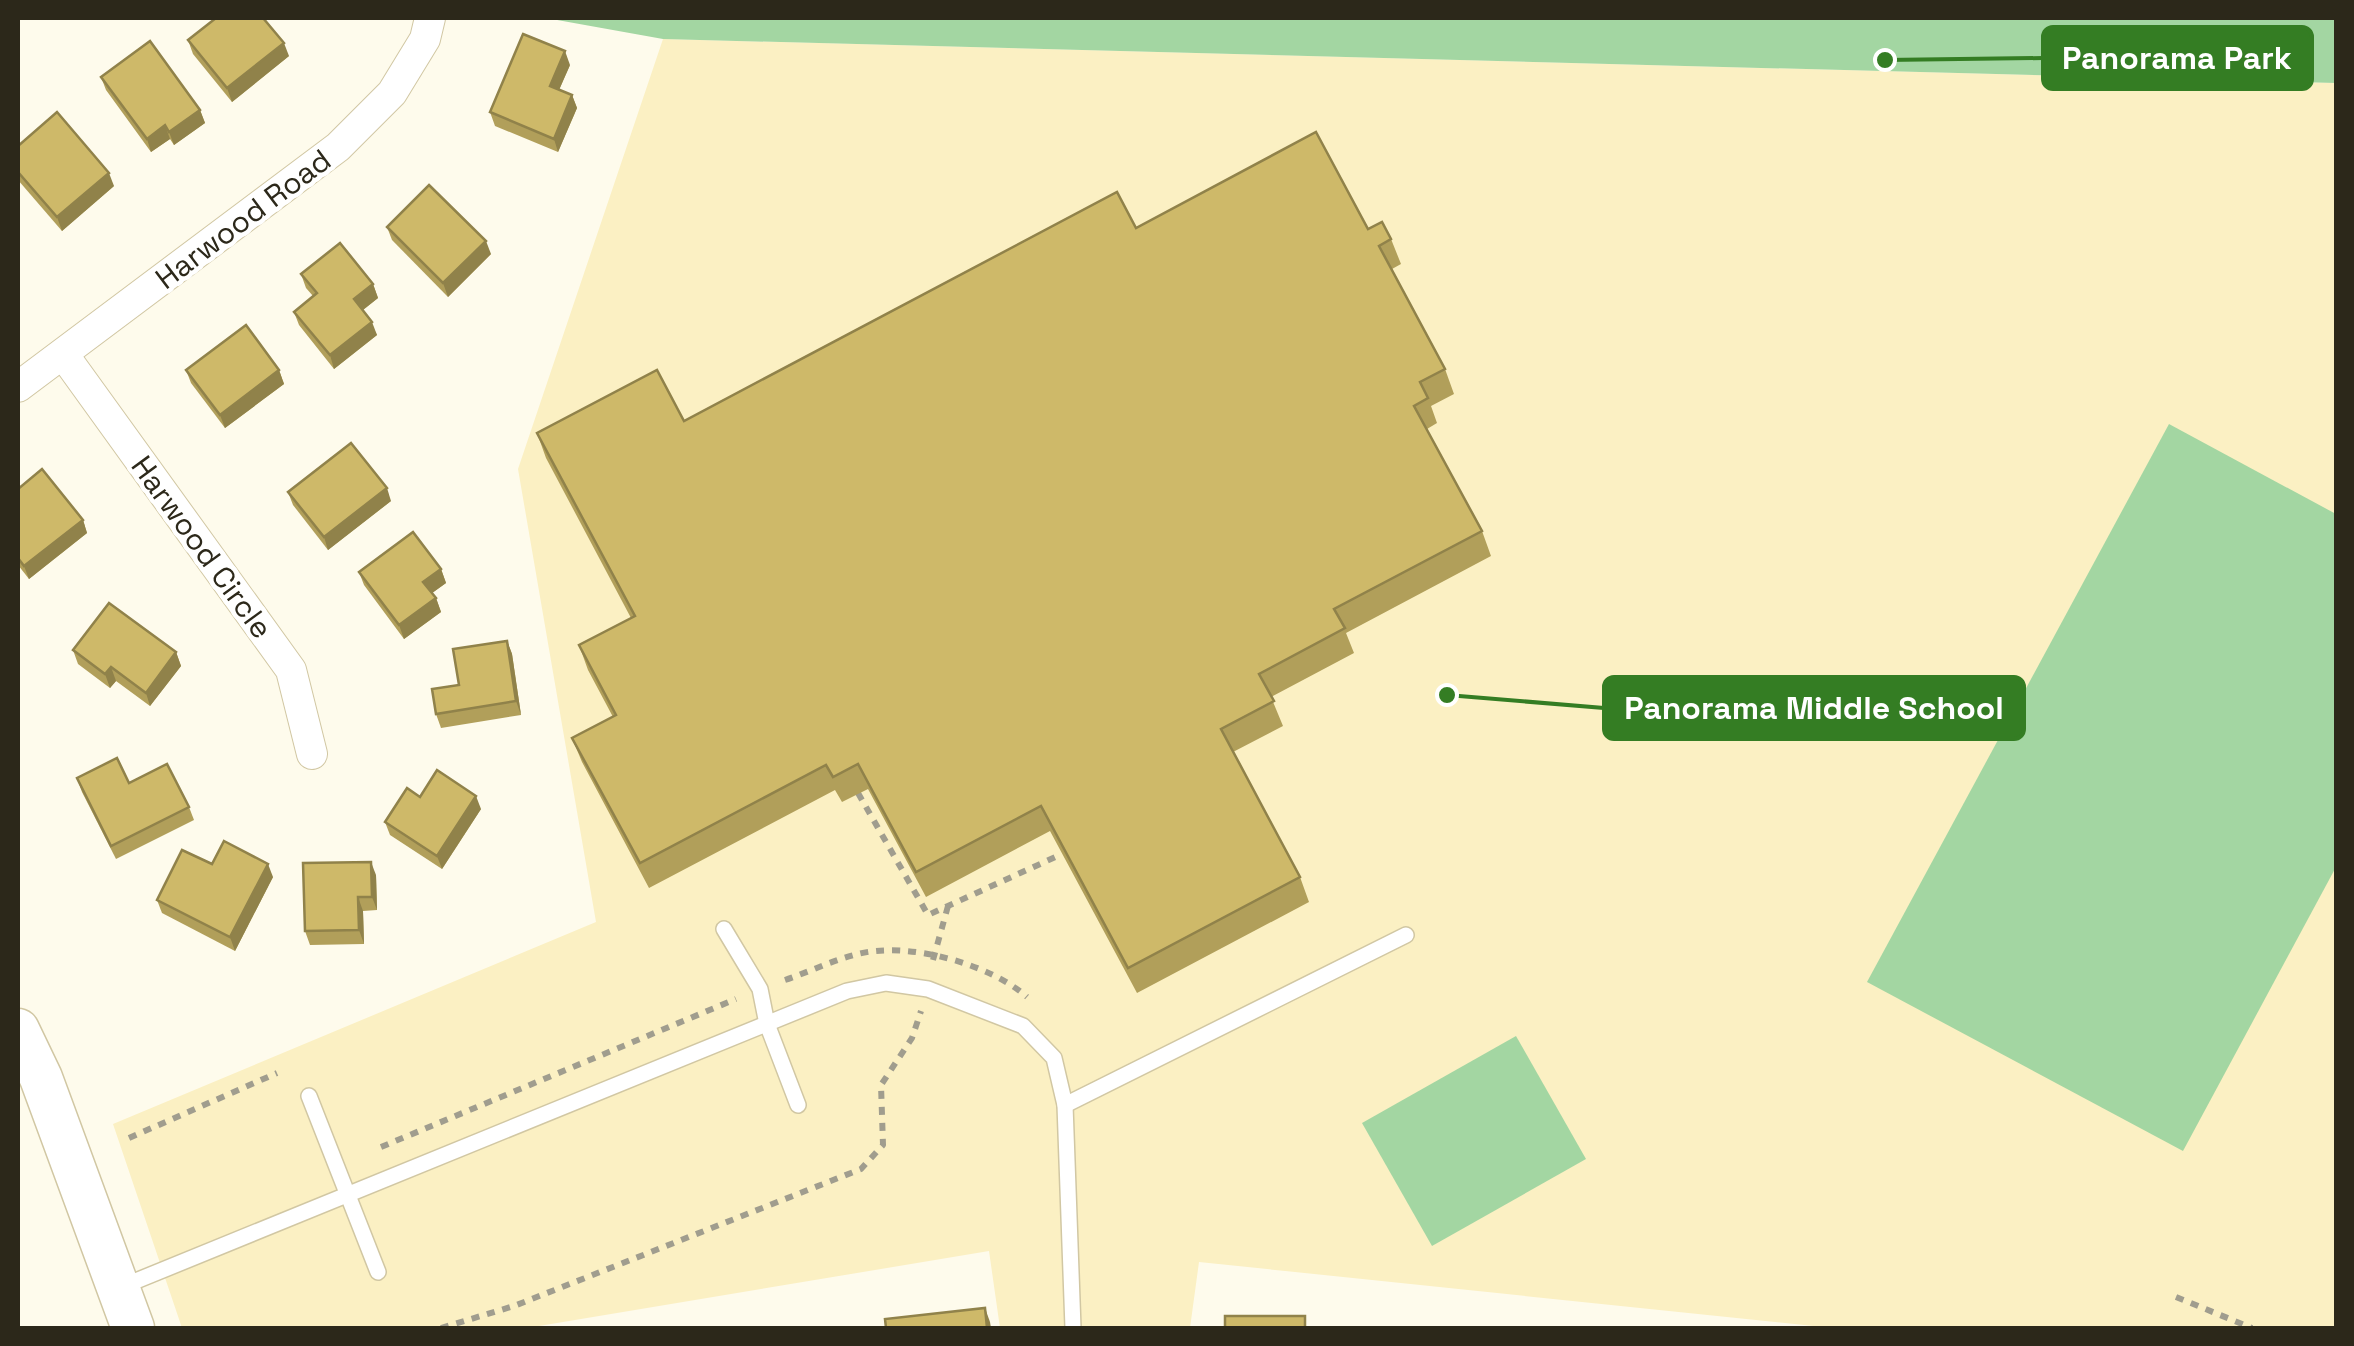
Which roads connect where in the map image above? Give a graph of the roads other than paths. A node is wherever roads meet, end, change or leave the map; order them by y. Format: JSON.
{"nodes":[{"id":1,"x":430,"y":18,"type":"edge"},
{"id":2,"x":63,"y":354,"type":"junction"},
{"id":3,"x":18,"y":387,"type":"edge"},
{"id":4,"x":312,"y":754,"type":"dead end"},
{"id":5,"x":724,"y":929,"type":"dead end"},
{"id":6,"x":1406,"y":934,"type":"dead end"},
{"id":7,"x":767,"y":1024,"type":"junction"},
{"id":8,"x":18,"y":1030,"type":"edge"},
{"id":9,"x":29,"y":1084,"type":"edge"},
{"id":10,"x":309,"y":1096,"type":"dead end"},
{"id":11,"x":798,"y":1105,"type":"dead end"},
{"id":12,"x":1065,"y":1105,"type":"junction"},
{"id":13,"x":346,"y":1196,"type":"junction"},
{"id":14,"x":378,"y":1272,"type":"dead end"},
{"id":15,"x":121,"y":1287,"type":"junction"},
{"id":16,"x":133,"y":1328,"type":"edge"},
{"id":17,"x":1073,"y":1328,"type":"edge"}],
"edges":[{"from":1,"to":2,"type":"street","name":"Harwood Road"},
{"from":2,"to":3,"type":"street","name":"Harwood Road"},
{"from":2,"to":4,"type":"street","name":"Harwood Circle"},
{"from":5,"to":7,"type":"lane"},
{"from":6,"to":12,"type":"lane"},
{"from":7,"to":11,"type":"lane"},
{"from":7,"to":12,"type":"lane"},
{"from":7,"to":13,"type":"lane"},
{"from":8,"to":9,"type":"main road"},
{"from":9,"to":15,"type":"main road"},
{"from":10,"to":13,"type":"lane"},
{"from":12,"to":17,"type":"lane"},
{"from":13,"to":14,"type":"lane"},
{"from":13,"to":15,"type":"lane"},
{"from":15,"to":16,"type":"main road"}]}
